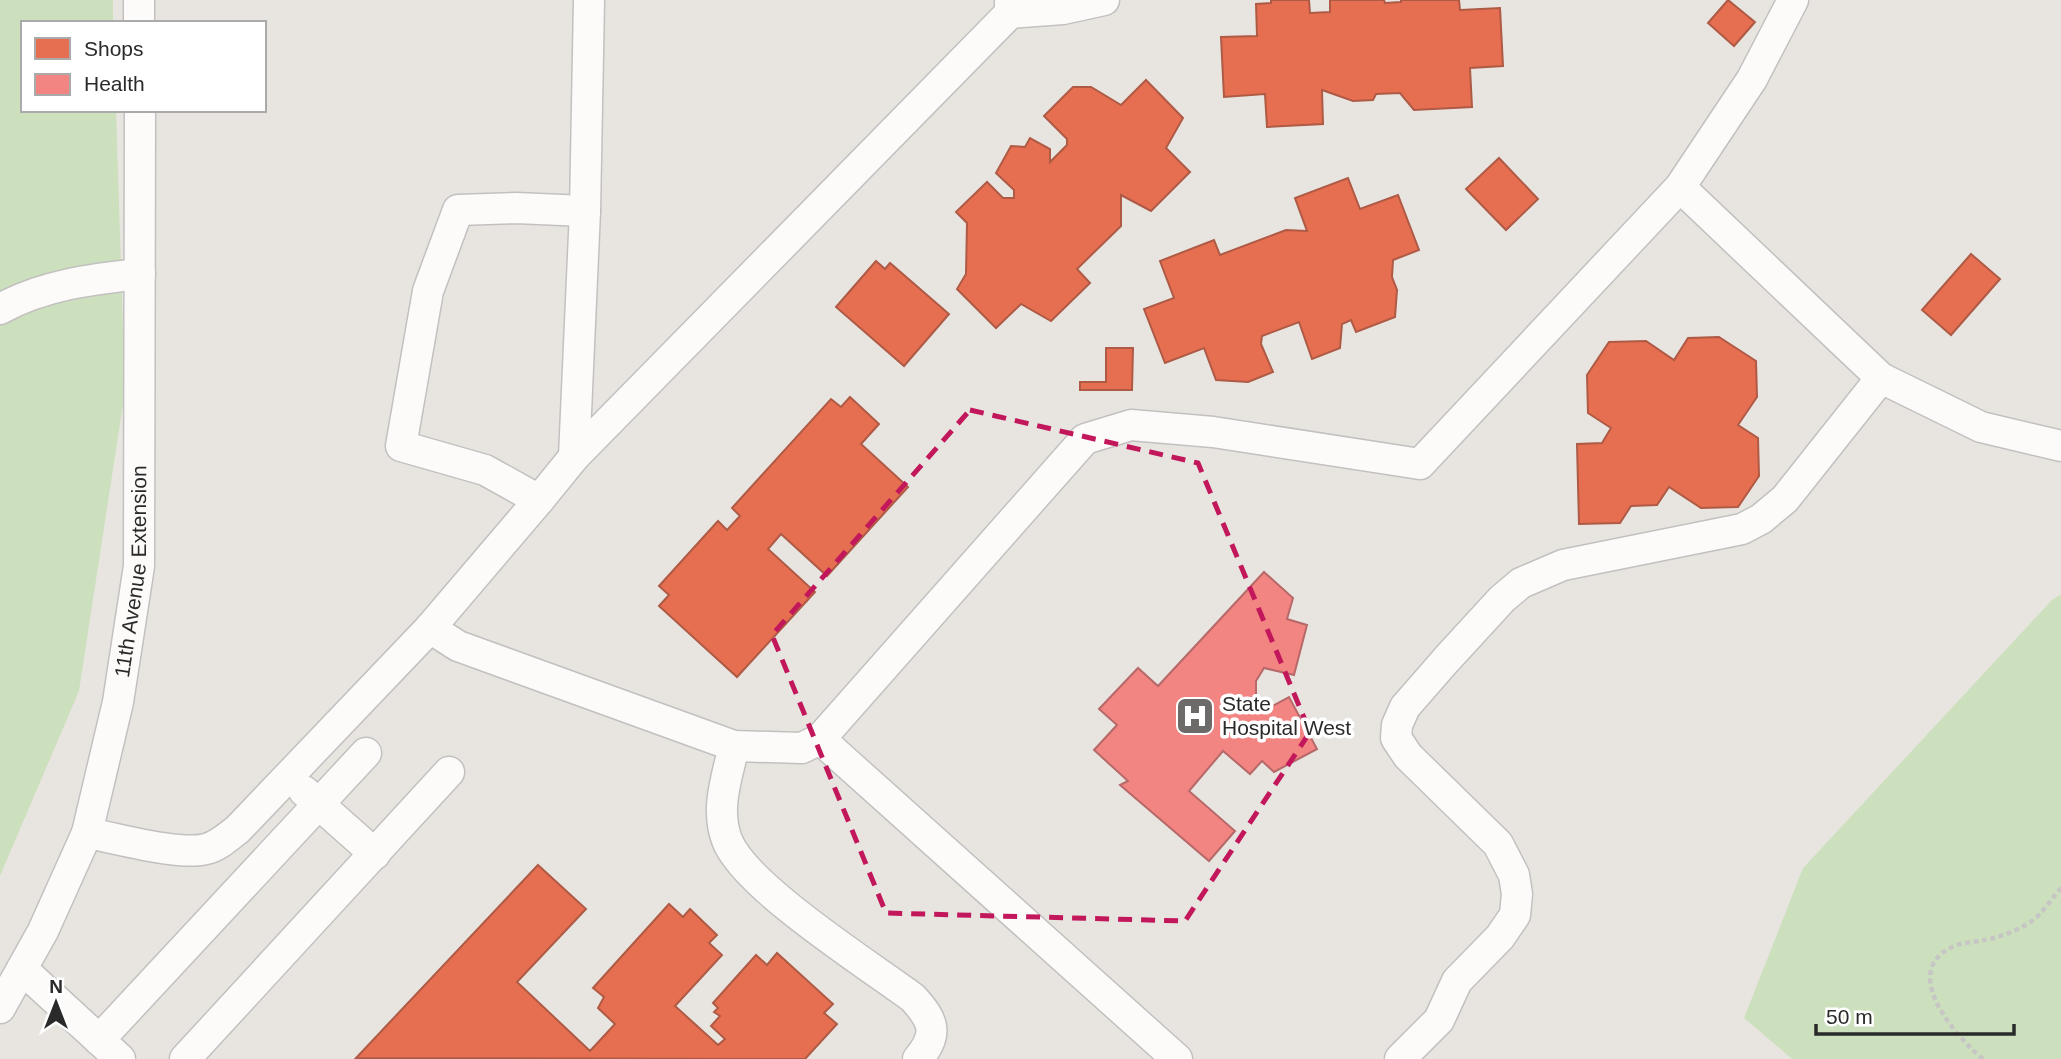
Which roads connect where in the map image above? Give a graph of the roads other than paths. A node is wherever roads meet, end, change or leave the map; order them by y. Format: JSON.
{"nodes":[{"id":1,"x":139,"y":0,"type":"edge"},
{"id":2,"x":589,"y":0,"type":"edge"},
{"id":3,"x":1104,"y":0,"type":"edge"},
{"id":4,"x":1793,"y":0,"type":"edge"},
{"id":5,"x":1010,"y":6,"type":"edge"},
{"id":6,"x":139,"y":21,"type":"edge"},
{"id":7,"x":140,"y":112,"type":"edge"},
{"id":8,"x":1680,"y":187,"type":"junction"},
{"id":9,"x":585,"y":211,"type":"junction"},
{"id":10,"x":140,"y":274,"type":"junction"},
{"id":11,"x":0,"y":309,"type":"edge"},
{"id":12,"x":1881,"y":378,"type":"junction"},
{"id":13,"x":2061,"y":446,"type":"edge"},
{"id":14,"x":573,"y":457,"type":"junction"},
{"id":15,"x":540,"y":500,"type":"junction"},
{"id":16,"x":430,"y":628,"type":"junction"},
{"id":17,"x":820,"y":739,"type":"junction"},
{"id":18,"x":734,"y":746,"type":"junction"},
{"id":19,"x":366,"y":753,"type":"dead end"},
{"id":20,"x":449,"y":772,"type":"dead end"},
{"id":21,"x":288,"y":776,"type":"junction"},
{"id":22,"x":319,"y":804,"type":"junction"},
{"id":23,"x":87,"y":833,"type":"junction"},
{"id":24,"x":375,"y":854,"type":"junction"},
{"id":25,"x":22,"y":969,"type":"junction"},
{"id":26,"x":0,"y":1008,"type":"edge"},
{"id":27,"x":110,"y":1049,"type":"edge"},
{"id":28,"x":185,"y":1059,"type":"edge"},
{"id":29,"x":918,"y":1059,"type":"edge"},
{"id":30,"x":1178,"y":1059,"type":"edge"},
{"id":31,"x":1400,"y":1059,"type":"edge"}],
"edges":[{"from":1,"to":6,"type":"street"},
{"from":2,"to":9,"type":"street"},
{"from":3,"to":5,"type":"street"},
{"from":4,"to":8,"type":"street"},
{"from":5,"to":14,"type":"street"},
{"from":7,"to":10,"type":"street","name":"11th Avenue Extension"},
{"from":8,"to":12,"type":"street"},
{"from":8,"to":17,"type":"street"},
{"from":9,"to":14,"type":"street"},
{"from":9,"to":15,"type":"street"},
{"from":10,"to":11,"type":"street"},
{"from":10,"to":23,"type":"street","name":"11th Avenue Extension"},
{"from":12,"to":13,"type":"street"},
{"from":12,"to":31,"type":"street"},
{"from":14,"to":15,"type":"street"},
{"from":15,"to":16,"type":"street"},
{"from":16,"to":18,"type":"street"},
{"from":16,"to":21,"type":"street"},
{"from":17,"to":18,"type":"street"},
{"from":17,"to":30,"type":"street"},
{"from":18,"to":29,"type":"street"},
{"from":19,"to":22,"type":"street"},
{"from":20,"to":24,"type":"street"},
{"from":21,"to":22,"type":"street"},
{"from":21,"to":23,"type":"street"},
{"from":22,"to":24,"type":"street"},
{"from":22,"to":27,"type":"street"},
{"from":23,"to":25,"type":"street","name":"11th Avenue Extension"},
{"from":24,"to":28,"type":"street"},
{"from":25,"to":26,"type":"street","name":"11th Avenue Extension"},
{"from":25,"to":27,"type":"street"}]}
